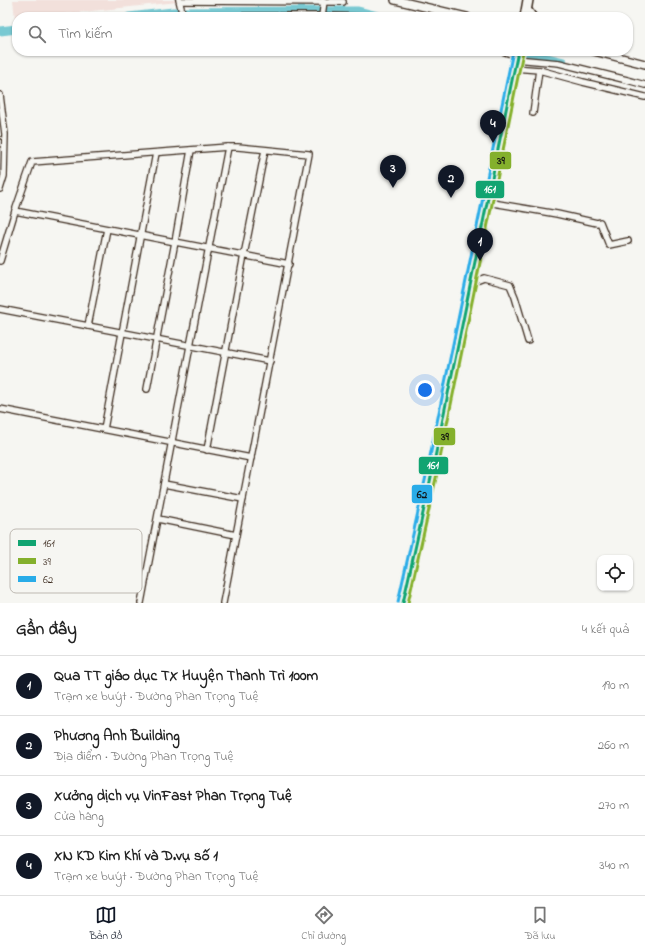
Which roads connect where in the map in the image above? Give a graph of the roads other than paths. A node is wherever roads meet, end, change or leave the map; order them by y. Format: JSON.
{"nodes":[{"id":1,"x":180,"y":0,"type":"edge"},
{"id":2,"x":395,"y":0,"type":"edge"},
{"id":3,"x":324,"y":1,"type":"junction"},
{"id":4,"x":343,"y":2,"type":"dead end"},
{"id":5,"x":182,"y":12,"type":"edge"},
{"id":6,"x":323,"y":12,"type":"edge"},
{"id":7,"x":446,"y":12,"type":"edge"},
{"id":8,"x":614,"y":56,"type":"edge"},
{"id":9,"x":516,"y":58,"type":"edge"},
{"id":10,"x":645,"y":64,"type":"edge"},
{"id":11,"x":539,"y":70,"type":"junction"},
{"id":12,"x":645,"y":85,"type":"edge"},
{"id":13,"x":0,"y":95,"type":"edge"},
{"id":14,"x":645,"y":97,"type":"edge"},
{"id":15,"x":533,"y":113,"type":"dead end"},
{"id":16,"x":228,"y":147,"type":"junction"},
{"id":17,"x":191,"y":150,"type":"junction"},
{"id":18,"x":265,"y":150,"type":"junction"},
{"id":19,"x":156,"y":153,"type":"junction"},
{"id":20,"x":0,"y":189,"type":"edge"},
{"id":21,"x":487,"y":202,"type":"junction"},
{"id":22,"x":15,"y":211,"type":"junction"},
{"id":23,"x":107,"y":228,"type":"junction"},
{"id":24,"x":141,"y":235,"type":"junction"},
{"id":25,"x":628,"y":241,"type":"dead end"},
{"id":26,"x":175,"y":242,"type":"junction"},
{"id":27,"x":209,"y":248,"type":"junction"},
{"id":28,"x":244,"y":255,"type":"junction"},
{"id":29,"x":0,"y":262,"type":"edge"},
{"id":30,"x":289,"y":264,"type":"junction"},
{"id":31,"x":471,"y":283,"type":"junction"},
{"id":32,"x":0,"y":309,"type":"edge"},
{"id":33,"x":88,"y":326,"type":"junction"},
{"id":34,"x":122,"y":332,"type":"junction"},
{"id":35,"x":157,"y":339,"type":"junction"},
{"id":36,"x":528,"y":341,"type":"dead end"},
{"id":37,"x":190,"y":346,"type":"junction"},
{"id":38,"x":226,"y":352,"type":"junction"},
{"id":39,"x":270,"y":361,"type":"junction"},
{"id":40,"x":147,"y":389,"type":"dead end"},
{"id":41,"x":0,"y":409,"type":"edge"},
{"id":42,"x":104,"y":430,"type":"junction"},
{"id":43,"x":171,"y":444,"type":"junction"},
{"id":44,"x":207,"y":450,"type":"junction"},
{"id":45,"x":251,"y":458,"type":"junction"},
{"id":46,"x":164,"y":484,"type":"junction"},
{"id":47,"x":243,"y":498,"type":"junction"},
{"id":48,"x":158,"y":521,"type":"junction"},
{"id":49,"x":236,"y":535,"type":"junction"},
{"id":50,"x":142,"y":603,"type":"edge"},
{"id":51,"x":223,"y":603,"type":"edge"},
{"id":52,"x":403,"y":603,"type":"edge"}],
"edges":[{"from":1,"to":3,"type":"street"},
{"from":1,"to":5,"type":"street"},
{"from":2,"to":7,"type":"street"},
{"from":3,"to":4,"type":"street"},
{"from":3,"to":6,"type":"street"},
{"from":8,"to":10,"type":"street"},
{"from":9,"to":11,"type":"street"},
{"from":9,"to":12,"type":"street"},
{"from":9,"to":21,"type":"main road"},
{"from":11,"to":14,"type":"street"},
{"from":11,"to":15,"type":"street"},
{"from":13,"to":20,"type":"street"},
{"from":16,"to":17,"type":"street"},
{"from":16,"to":18,"type":"street"},
{"from":16,"to":27,"type":"street"},
{"from":17,"to":19,"type":"street"},
{"from":17,"to":26,"type":"street"},
{"from":18,"to":28,"type":"street"},
{"from":18,"to":30,"type":"street"},
{"from":19,"to":22,"type":"street"},
{"from":19,"to":24,"type":"street"},
{"from":21,"to":25,"type":"street"},
{"from":21,"to":31,"type":"main road"},
{"from":22,"to":23,"type":"street"},
{"from":22,"to":29,"type":"street"},
{"from":23,"to":24,"type":"street"},
{"from":23,"to":33,"type":"street"},
{"from":24,"to":26,"type":"street"},
{"from":24,"to":34,"type":"street"},
{"from":26,"to":27,"type":"street"},
{"from":26,"to":35,"type":"street"},
{"from":27,"to":28,"type":"street"},
{"from":27,"to":37,"type":"street"},
{"from":28,"to":30,"type":"street"},
{"from":28,"to":38,"type":"street"},
{"from":30,"to":39,"type":"street"},
{"from":31,"to":36,"type":"street"},
{"from":31,"to":52,"type":"main road"},
{"from":32,"to":33,"type":"street"},
{"from":33,"to":34,"type":"street"},
{"from":34,"to":35,"type":"street"},
{"from":34,"to":42,"type":"street"},
{"from":35,"to":37,"type":"street"},
{"from":35,"to":40,"type":"street"},
{"from":37,"to":38,"type":"street"},
{"from":37,"to":43,"type":"street"},
{"from":38,"to":39,"type":"street"},
{"from":38,"to":44,"type":"street"},
{"from":39,"to":45,"type":"street"},
{"from":41,"to":42,"type":"street"},
{"from":42,"to":43,"type":"street"},
{"from":43,"to":44,"type":"street"},
{"from":43,"to":46,"type":"street"},
{"from":44,"to":45,"type":"street"},
{"from":45,"to":47,"type":"street"},
{"from":46,"to":47,"type":"street"},
{"from":46,"to":48,"type":"street"},
{"from":47,"to":49,"type":"street"},
{"from":48,"to":49,"type":"street"},
{"from":48,"to":50,"type":"street"},
{"from":49,"to":51,"type":"street"}]}
